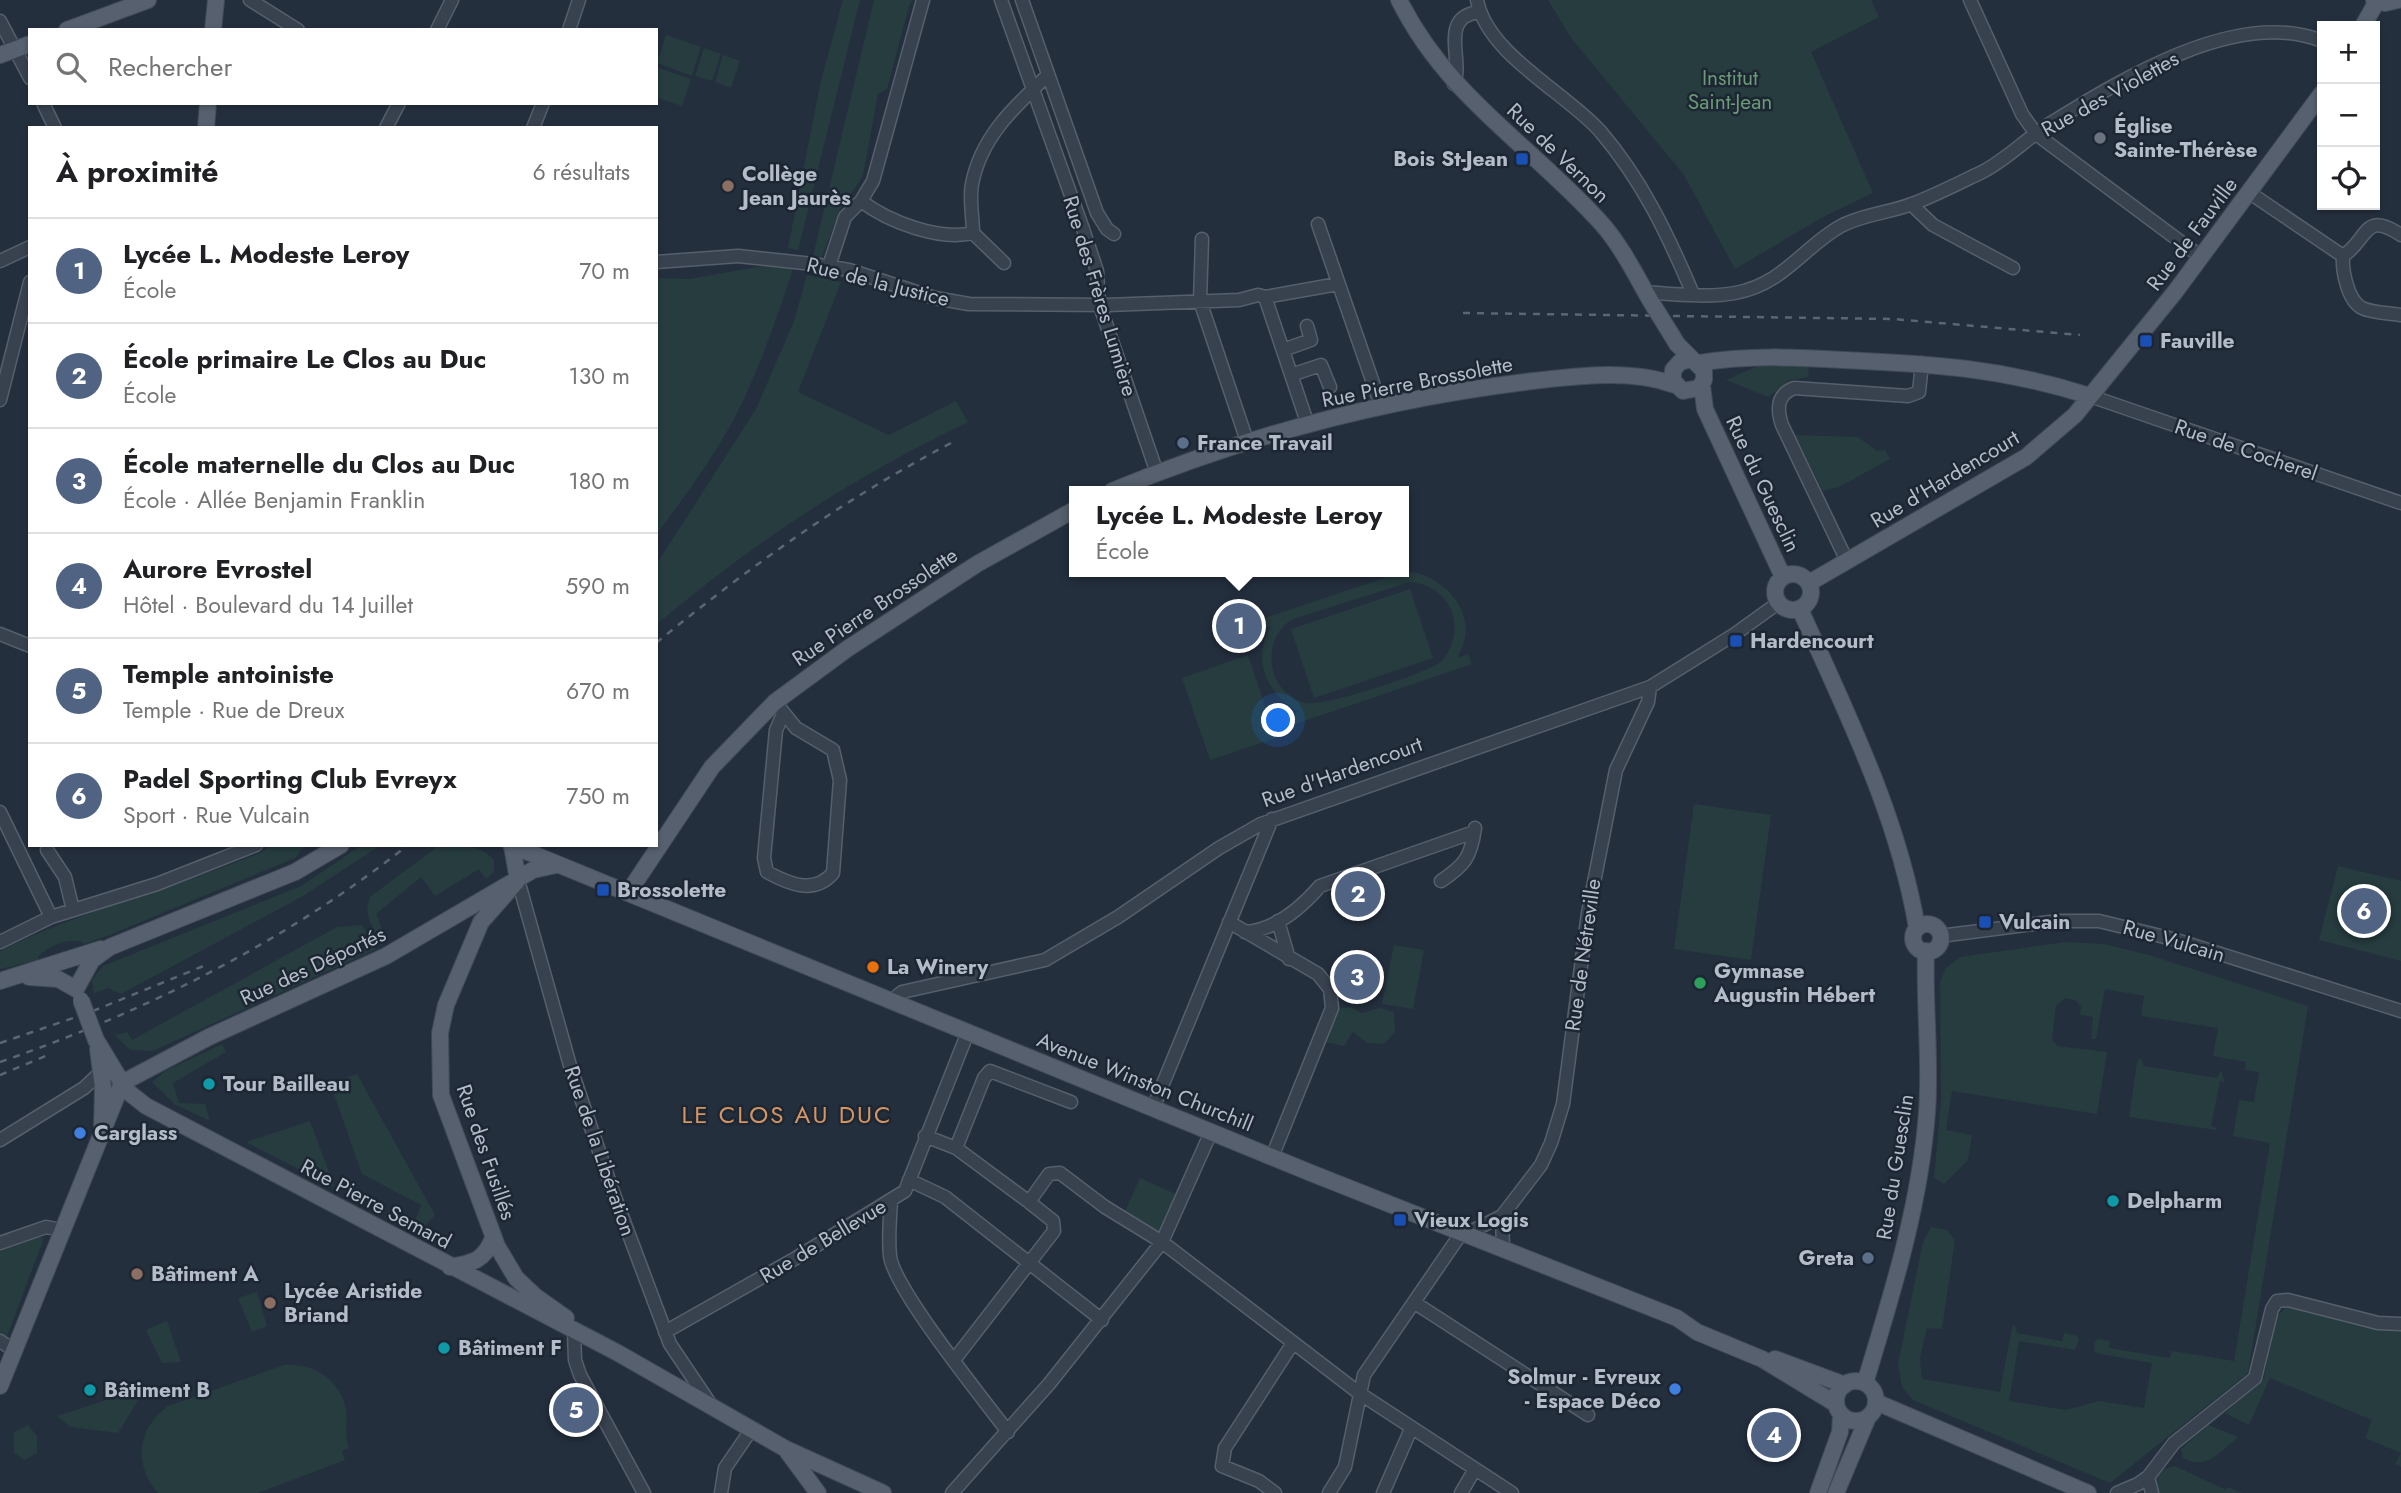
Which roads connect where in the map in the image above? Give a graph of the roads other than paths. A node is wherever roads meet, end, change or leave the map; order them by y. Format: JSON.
{"nodes":[{"id":1,"x":148,"y":0,"type":"edge"},
{"id":2,"x":205,"y":0,"type":"edge"},
{"id":3,"x":250,"y":0,"type":"edge"},
{"id":4,"x":452,"y":0,"type":"edge"},
{"id":5,"x":579,"y":0,"type":"edge"},
{"id":6,"x":923,"y":0,"type":"edge"},
{"id":7,"x":1001,"y":0,"type":"edge"},
{"id":8,"x":1023,"y":0,"type":"edge"},
{"id":9,"x":1399,"y":0,"type":"edge"},
{"id":10,"x":1970,"y":0,"type":"edge"},
{"id":11,"x":2398,"y":0,"type":"edge"},
{"id":12,"x":2376,"y":1,"type":"edge"},
{"id":13,"x":1478,"y":6,"type":"edge"},
{"id":14,"x":215,"y":15,"type":"edge"},
{"id":15,"x":0,"y":21,"type":"edge"},
{"id":16,"x":2366,"y":21,"type":"edge"},
{"id":17,"x":72,"y":28,"type":"edge"},
{"id":18,"x":295,"y":28,"type":"edge"},
{"id":19,"x":438,"y":28,"type":"edge"},
{"id":20,"x":570,"y":28,"type":"edge"},
{"id":21,"x":2317,"y":39,"type":"edge"},
{"id":22,"x":15,"y":49,"type":"edge"},
{"id":23,"x":28,"y":74,"type":"edge"},
{"id":24,"x":1048,"y":75,"type":"junction"},
{"id":25,"x":1454,"y":84,"type":"junction"},
{"id":26,"x":1033,"y":89,"type":"junction"},
{"id":27,"x":2317,"y":100,"type":"edge"},
{"id":28,"x":44,"y":105,"type":"edge"},
{"id":29,"x":208,"y":105,"type":"edge"},
{"id":30,"x":398,"y":105,"type":"edge"},
{"id":31,"x":542,"y":105,"type":"edge"},
{"id":32,"x":54,"y":126,"type":"edge"},
{"id":33,"x":206,"y":126,"type":"edge"},
{"id":34,"x":387,"y":126,"type":"edge"},
{"id":35,"x":534,"y":126,"type":"edge"},
{"id":36,"x":2036,"y":134,"type":"junction"},
{"id":37,"x":2250,"y":193,"type":"junction"},
{"id":38,"x":861,"y":201,"type":"junction"},
{"id":39,"x":1911,"y":204,"type":"junction"},
{"id":40,"x":1318,"y":224,"type":"dead end"},
{"id":41,"x":973,"y":233,"type":"junction"},
{"id":42,"x":1114,"y":234,"type":"dead end"},
{"id":43,"x":2401,"y":235,"type":"edge"},
{"id":44,"x":1202,"y":239,"type":"dead end"},
{"id":45,"x":28,"y":248,"type":"edge"},
{"id":46,"x":2343,"y":256,"type":"junction"},
{"id":47,"x":2201,"y":257,"type":"junction"},
{"id":48,"x":0,"y":261,"type":"edge"},
{"id":49,"x":658,"y":262,"type":"edge"},
{"id":50,"x":1004,"y":263,"type":"dead end"},
{"id":51,"x":829,"y":266,"type":"junction"},
{"id":52,"x":2012,"y":268,"type":"dead end"},
{"id":53,"x":1338,"y":284,"type":"junction"},
{"id":54,"x":28,"y":290,"type":"edge"},
{"id":55,"x":1693,"y":294,"type":"junction"},
{"id":56,"x":1265,"y":296,"type":"junction"},
{"id":57,"x":1649,"y":298,"type":"junction"},
{"id":58,"x":1200,"y":301,"type":"junction"},
{"id":59,"x":1099,"y":303,"type":"junction"},
{"id":60,"x":2401,"y":316,"type":"edge"},
{"id":61,"x":1307,"y":326,"type":"dead end"},
{"id":62,"x":1283,"y":350,"type":"junction"},
{"id":63,"x":1922,"y":363,"type":"junction"},
{"id":64,"x":1291,"y":374,"type":"junction"},
{"id":65,"x":1689,"y":375,"type":"junction"},
{"id":66,"x":1330,"y":387,"type":"dead end"},
{"id":67,"x":2090,"y":396,"type":"junction"},
{"id":68,"x":0,"y":400,"type":"edge"},
{"id":69,"x":1381,"y":406,"type":"junction"},
{"id":70,"x":1705,"y":409,"type":"joint"},
{"id":71,"x":1308,"y":425,"type":"junction"},
{"id":72,"x":1248,"y":444,"type":"junction"},
{"id":73,"x":1157,"y":473,"type":"junction"},
{"id":74,"x":1124,"y":486,"type":"edge"},
{"id":75,"x":2401,"y":503,"type":"edge"},
{"id":76,"x":1069,"y":513,"type":"edge"},
{"id":77,"x":1847,"y":561,"type":"junction"},
{"id":78,"x":1783,"y":577,"type":"junction"},
{"id":79,"x":1808,"y":583,"type":"junction"},
{"id":80,"x":1778,"y":603,"type":"junction"},
{"id":81,"x":1800,"y":609,"type":"junction"},
{"id":82,"x":0,"y":634,"type":"edge"},
{"id":83,"x":28,"y":645,"type":"edge"},
{"id":84,"x":1650,"y":687,"type":"junction"},
{"id":85,"x":779,"y":708,"type":"junction"},
{"id":86,"x":0,"y":812,"type":"edge"},
{"id":87,"x":1272,"y":819,"type":"junction"},
{"id":88,"x":251,"y":847,"type":"edge"},
{"id":89,"x":315,"y":847,"type":"edge"},
{"id":90,"x":338,"y":847,"type":"edge"},
{"id":91,"x":512,"y":847,"type":"edge"},
{"id":92,"x":515,"y":847,"type":"edge"},
{"id":93,"x":47,"y":850,"type":"dead end"},
{"id":94,"x":560,"y":865,"type":"junction"},
{"id":95,"x":295,"y":872,"type":"junction"},
{"id":96,"x":517,"y":880,"type":"junction"},
{"id":97,"x":1441,"y":881,"type":"dead end"},
{"id":98,"x":628,"y":893,"type":"junction"},
{"id":99,"x":73,"y":910,"type":"junction"},
{"id":100,"x":51,"y":917,"type":"junction"},
{"id":101,"x":1279,"y":921,"type":"junction"},
{"id":102,"x":1229,"y":922,"type":"junction"},
{"id":103,"x":1917,"y":928,"type":"junction"},
{"id":104,"x":1244,"y":932,"type":"junction"},
{"id":105,"x":1940,"y":936,"type":"junction"},
{"id":106,"x":0,"y":942,"type":"edge"},
{"id":107,"x":110,"y":947,"type":"junction"},
{"id":108,"x":1926,"y":951,"type":"junction"},
{"id":109,"x":1289,"y":959,"type":"junction"},
{"id":110,"x":7,"y":979,"type":"edge"},
{"id":111,"x":925,"y":986,"type":"junction"},
{"id":112,"x":78,"y":995,"type":"junction"},
{"id":113,"x":891,"y":1001,"type":"junction"},
{"id":114,"x":912,"y":1009,"type":"junction"},
{"id":115,"x":2401,"y":1011,"type":"edge"},
{"id":116,"x":968,"y":1032,"type":"junction"},
{"id":117,"x":96,"y":1040,"type":"junction"},
{"id":118,"x":101,"y":1072,"type":"junction"},
{"id":119,"x":124,"y":1093,"type":"junction"},
{"id":120,"x":1071,"y":1102,"type":"dead end"},
{"id":121,"x":1153,"y":1108,"type":"junction"},
{"id":122,"x":1211,"y":1132,"type":"junction"},
{"id":123,"x":102,"y":1134,"type":"junction"},
{"id":124,"x":925,"y":1136,"type":"junction"},
{"id":125,"x":0,"y":1140,"type":"edge"},
{"id":126,"x":956,"y":1148,"type":"junction"},
{"id":127,"x":1272,"y":1157,"type":"junction"},
{"id":128,"x":909,"y":1180,"type":"junction"},
{"id":129,"x":891,"y":1201,"type":"junction"},
{"id":130,"x":1029,"y":1202,"type":"junction"},
{"id":131,"x":1502,"y":1216,"type":"junction"},
{"id":132,"x":62,"y":1230,"type":"junction"},
{"id":133,"x":1467,"y":1234,"type":"junction"},
{"id":134,"x":493,"y":1238,"type":"junction"},
{"id":135,"x":1162,"y":1242,"type":"junction"},
{"id":136,"x":0,"y":1243,"type":"edge"},
{"id":137,"x":1503,"y":1249,"type":"junction"},
{"id":138,"x":1029,"y":1263,"type":"junction"},
{"id":139,"x":450,"y":1266,"type":"junction"},
{"id":140,"x":516,"y":1278,"type":"joint"},
{"id":141,"x":1415,"y":1303,"type":"junction"},
{"id":142,"x":1102,"y":1320,"type":"junction"},
{"id":143,"x":2401,"y":1324,"type":"edge"},
{"id":144,"x":574,"y":1332,"type":"junction"},
{"id":145,"x":665,"y":1332,"type":"junction"},
{"id":146,"x":0,"y":1341,"type":"edge"},
{"id":147,"x":1293,"y":1343,"type":"junction"},
{"id":148,"x":15,"y":1351,"type":"junction"},
{"id":149,"x":618,"y":1353,"type":"junction"},
{"id":150,"x":1762,"y":1359,"type":"junction"},
{"id":151,"x":954,"y":1360,"type":"junction"},
{"id":152,"x":1865,"y":1383,"type":"junction"},
{"id":153,"x":1844,"y":1385,"type":"junction"},
{"id":154,"x":0,"y":1386,"type":"edge"},
{"id":155,"x":1359,"y":1393,"type":"junction"},
{"id":156,"x":714,"y":1408,"type":"junction"},
{"id":157,"x":1839,"y":1409,"type":"junction"},
{"id":158,"x":1872,"y":1410,"type":"junction"},
{"id":159,"x":1588,"y":1415,"type":"dead end"},
{"id":160,"x":1411,"y":1429,"type":"junction"},
{"id":161,"x":751,"y":1430,"type":"junction"},
{"id":162,"x":1009,"y":1432,"type":"junction"},
{"id":163,"x":786,"y":1449,"type":"junction"},
{"id":164,"x":1475,"y":1469,"type":"junction"},
{"id":165,"x":2148,"y":1476,"type":"junction"},
{"id":166,"x":842,"y":1485,"type":"edge"},
{"id":167,"x":1506,"y":1491,"type":"edge"},
{"id":168,"x":644,"y":1493,"type":"edge"},
{"id":169,"x":721,"y":1493,"type":"edge"},
{"id":170,"x":818,"y":1493,"type":"edge"},
{"id":171,"x":883,"y":1493,"type":"edge"},
{"id":172,"x":952,"y":1493,"type":"edge"},
{"id":173,"x":1275,"y":1493,"type":"edge"},
{"id":174,"x":1329,"y":1493,"type":"edge"},
{"id":175,"x":1383,"y":1493,"type":"edge"},
{"id":176,"x":1461,"y":1493,"type":"edge"},
{"id":177,"x":1818,"y":1493,"type":"edge"},
{"id":178,"x":1836,"y":1493,"type":"edge"},
{"id":179,"x":2088,"y":1493,"type":"edge"},
{"id":180,"x":2117,"y":1493,"type":"edge"},
{"id":181,"x":2152,"y":1493,"type":"edge"}],
"edges":[{"from":1,"to":17,"type":"main road"},
{"from":2,"to":14,"type":"main road"},
{"from":3,"to":18,"type":"street"},
{"from":4,"to":19,"type":"street"},
{"from":5,"to":20,"type":"street"},
{"from":6,"to":38,"type":"street"},
{"from":7,"to":26,"type":"street","name":"Rue des Frères Lumière"},
{"from":8,"to":24,"type":"street"},
{"from":9,"to":25,"type":"main road","name":"Rue de Vernon"},
{"from":10,"to":36,"type":"street"},
{"from":11,"to":12,"type":"main road"},
{"from":12,"to":16,"type":"main road"},
{"from":13,"to":25,"type":"street"},
{"from":13,"to":55,"type":"street"},
{"from":15,"to":22,"type":"street"},
{"from":21,"to":36,"type":"street","name":"Rue des Violettes"},
{"from":22,"to":23,"type":"street"},
{"from":24,"to":26,"type":"street"},
{"from":24,"to":42,"type":"street"},
{"from":25,"to":57,"type":"main road","name":"Rue de Vernon"},
{"from":26,"to":41,"type":"street"},
{"from":26,"to":59,"type":"street","name":"Rue des Frères Lumière"},
{"from":27,"to":37,"type":"main road","name":"Rue de Fauville"},
{"from":28,"to":32,"type":"street"},
{"from":29,"to":33,"type":"main road"},
{"from":30,"to":34,"type":"street"},
{"from":31,"to":35,"type":"street"},
{"from":36,"to":39,"type":"street","name":"Rue des Violettes"},
{"from":36,"to":47,"type":"street"},
{"from":37,"to":46,"type":"street"},
{"from":37,"to":47,"type":"main road","name":"Rue de Fauville"},
{"from":38,"to":41,"type":"street"},
{"from":38,"to":51,"type":"street"},
{"from":39,"to":52,"type":"street"},
{"from":39,"to":55,"type":"street","name":"Rue des Violettes"},
{"from":40,"to":53,"type":"street"},
{"from":41,"to":50,"type":"street"},
{"from":43,"to":46,"type":"street"},
{"from":44,"to":58,"type":"street"},
{"from":45,"to":48,"type":"street"},
{"from":46,"to":60,"type":"street"},
{"from":47,"to":67,"type":"main road","name":"Rue de Fauville"},
{"from":49,"to":51,"type":"street","name":"Rue de la Justice"},
{"from":51,"to":59,"type":"street","name":"Rue de la Justice"},
{"from":53,"to":56,"type":"street","name":"Rue de la Justice"},
{"from":53,"to":69,"type":"street"},
{"from":54,"to":68,"type":"street"},
{"from":55,"to":57,"type":"street","name":"Rue des Violettes"},
{"from":56,"to":58,"type":"street","name":"Rue de la Justice"},
{"from":56,"to":62,"type":"street"},
{"from":57,"to":65,"type":"main road","name":"Rue de Vernon","bridge":true},
{"from":58,"to":59,"type":"street","name":"Rue de la Justice"},
{"from":58,"to":72,"type":"street"},
{"from":59,"to":73,"type":"street","name":"Rue des Frères Lumière"},
{"from":61,"to":62,"type":"street"},
{"from":62,"to":64,"type":"street"},
{"from":63,"to":65,"type":"main road","name":"Rue Pierre Brossolette"},
{"from":63,"to":67,"type":"main road","name":"Rue Pierre Brossolette"},
{"from":63,"to":77,"type":"street"},
{"from":64,"to":66,"type":"street"},
{"from":64,"to":71,"type":"street"},
{"from":65,"to":69,"type":"main road","name":"Rue Pierre Brossolette"},
{"from":65,"to":70,"type":"main road","name":"Rue de Vernon"},
{"from":67,"to":75,"type":"street","name":"Rue de Cocherel"},
{"from":67,"to":77,"type":"main road","name":"Rue d'Hardencourt"},
{"from":69,"to":71,"type":"main road","name":"Rue Pierre Brossolette"},
{"from":70,"to":78,"type":"main road","name":"Rue du Guesclin"},
{"from":71,"to":72,"type":"main road","name":"Rue Pierre Brossolette"},
{"from":72,"to":73,"type":"main road","name":"Rue Pierre Brossolette"},
{"from":73,"to":74,"type":"main road","name":"Rue Pierre Brossolette"},
{"from":76,"to":85,"type":"main road","name":"Rue Pierre Brossolette"},
{"from":77,"to":79,"type":"main road","name":"Rue d'Hardencourt"},
{"from":78,"to":79,"type":"main road"},
{"from":78,"to":80,"type":"main road"},
{"from":79,"to":81,"type":"main road"},
{"from":80,"to":81,"type":"main road"},
{"from":80,"to":84,"type":"street","name":"Rue d'Hardencourt"},
{"from":81,"to":103,"type":"main road"},
{"from":82,"to":83,"type":"street"},
{"from":84,"to":87,"type":"street","name":"Rue d'Hardencourt"},
{"from":84,"to":131,"type":"street","name":"Rue de Nétreville"},
{"from":85,"to":85,"type":"street"},
{"from":85,"to":98,"type":"main road","name":"Rue Pierre Brossolette"},
{"from":86,"to":100,"type":"street"},
{"from":87,"to":102,"type":"street"},
{"from":87,"to":111,"type":"street","name":"Rue d'Hardencourt"},
{"from":88,"to":99,"type":"street"},
{"from":89,"to":95,"type":"main road"},
{"from":90,"to":95,"type":"main road"},
{"from":91,"to":96,"type":"main road"},
{"from":92,"to":94,"type":"main road","name":"Avenue Winston Churchill"},
{"from":93,"to":99,"type":"street"},
{"from":94,"to":96,"type":"main road","name":"Rue des Déportés"},
{"from":94,"to":98,"type":"main road","name":"Avenue Winston Churchill"},
{"from":95,"to":107,"type":"main road"},
{"from":96,"to":119,"type":"main road","name":"Rue des Déportés"},
{"from":96,"to":134,"type":"main road","name":"Rue des Fusillés"},
{"from":96,"to":145,"type":"street","name":"Rue de la Libération"},
{"from":97,"to":101,"type":"street"},
{"from":98,"to":113,"type":"main road","name":"Avenue Winston Churchill"},
{"from":99,"to":100,"type":"street"},
{"from":100,"to":106,"type":"street"},
{"from":101,"to":104,"type":"street"},
{"from":101,"to":109,"type":"street"},
{"from":102,"to":104,"type":"street"},
{"from":102,"to":121,"type":"street"},
{"from":103,"to":105,"type":"main road"},
{"from":103,"to":108,"type":"main road"},
{"from":104,"to":109,"type":"street"},
{"from":105,"to":108,"type":"main road"},
{"from":105,"to":115,"type":"street","name":"Rue Vulcain"},
{"from":107,"to":110,"type":"main road"},
{"from":107,"to":112,"type":"main road"},
{"from":108,"to":152,"type":"main road","name":"Rue du Guesclin"},
{"from":109,"to":127,"type":"street"},
{"from":110,"to":112,"type":"main road"},
{"from":111,"to":113,"type":"street","name":"Rue d'Hardencourt"},
{"from":111,"to":114,"type":"street"},
{"from":112,"to":117,"type":"main road","bridge":true},
{"from":113,"to":114,"type":"main road","name":"Avenue Winston Churchill"},
{"from":114,"to":116,"type":"main road","name":"Avenue Winston Churchill"},
{"from":116,"to":121,"type":"main road","name":"Avenue Winston Churchill"},
{"from":116,"to":124,"type":"street","name":"Rue de Bellevue"},
{"from":117,"to":118,"type":"main road"},
{"from":117,"to":119,"type":"main road"},
{"from":118,"to":123,"type":"main road"},
{"from":118,"to":125,"type":"street"},
{"from":119,"to":123,"type":"main road"},
{"from":119,"to":139,"type":"main road","name":"Rue Pierre Semard"},
{"from":120,"to":126,"type":"street"},
{"from":121,"to":122,"type":"main road","name":"Avenue Winston Churchill"},
{"from":122,"to":127,"type":"main road","name":"Avenue Winston Churchill"},
{"from":122,"to":135,"type":"street"},
{"from":123,"to":132,"type":"main road"},
{"from":124,"to":126,"type":"street"},
{"from":124,"to":128,"type":"street","name":"Rue de Bellevue"},
{"from":126,"to":130,"type":"street"},
{"from":127,"to":133,"type":"main road","name":"Avenue Winston Churchill"},
{"from":128,"to":129,"type":"street","name":"Rue de Bellevue"},
{"from":128,"to":138,"type":"street"},
{"from":129,"to":145,"type":"street","name":"Rue de Bellevue"},
{"from":129,"to":151,"type":"street"},
{"from":130,"to":135,"type":"street"},
{"from":130,"to":138,"type":"street"},
{"from":131,"to":133,"type":"street","name":"Rue de Nétreville"},
{"from":131,"to":137,"type":"street"},
{"from":132,"to":136,"type":"street"},
{"from":132,"to":148,"type":"main road"},
{"from":133,"to":137,"type":"main road","name":"Avenue Winston Churchill"},
{"from":133,"to":141,"type":"street","name":"Rue de Nétreville"},
{"from":134,"to":139,"type":"main road"},
{"from":134,"to":140,"type":"main road","name":"Rue des Fusillés"},
{"from":135,"to":142,"type":"street"},
{"from":135,"to":147,"type":"street"},
{"from":137,"to":150,"type":"main road","name":"Avenue Winston Churchill"},
{"from":138,"to":142,"type":"street"},
{"from":138,"to":151,"type":"street"},
{"from":139,"to":144,"type":"main road","name":"Rue Pierre Semard"},
{"from":140,"to":149,"type":"main road","name":"Rue Pierre Semard"},
{"from":141,"to":155,"type":"street","name":"Rue de Nétreville"},
{"from":141,"to":159,"type":"street"},
{"from":142,"to":162,"type":"street"},
{"from":143,"to":165,"type":"street"},
{"from":144,"to":149,"type":"main road","name":"Rue Pierre Semard"},
{"from":144,"to":168,"type":"street"},
{"from":145,"to":156,"type":"street","name":"Rue de la Libération"},
{"from":146,"to":148,"type":"street"},
{"from":147,"to":155,"type":"street"},
{"from":147,"to":173,"type":"street"},
{"from":148,"to":154,"type":"main road"},
{"from":149,"to":156,"type":"main road","name":"Rue Pierre Semard"},
{"from":150,"to":153,"type":"main road"},
{"from":150,"to":157,"type":"main road"},
{"from":151,"to":162,"type":"street"},
{"from":152,"to":153,"type":"main road"},
{"from":152,"to":158,"type":"main road"},
{"from":153,"to":157,"type":"main road"},
{"from":155,"to":160,"type":"street"},
{"from":155,"to":174,"type":"street","name":"Rue de Nétreville"},
{"from":156,"to":161,"type":"main road","name":"Rue Pierre Semard"},
{"from":157,"to":158,"type":"main road"},
{"from":157,"to":177,"type":"main road"},
{"from":158,"to":178,"type":"main road"},
{"from":158,"to":179,"type":"main road"},
{"from":160,"to":164,"type":"street"},
{"from":160,"to":175,"type":"street"},
{"from":161,"to":163,"type":"main road","name":"Rue Pierre Semard"},
{"from":161,"to":169,"type":"street"},
{"from":162,"to":172,"type":"street"},
{"from":163,"to":166,"type":"main road","name":"Rue Pierre Semard"},
{"from":163,"to":170,"type":"main road"},
{"from":164,"to":167,"type":"street"},
{"from":164,"to":176,"type":"street"},
{"from":165,"to":180,"type":"street"},
{"from":165,"to":181,"type":"street"},
{"from":166,"to":171,"type":"main road","name":"Rue Pierre Semard"}]}
